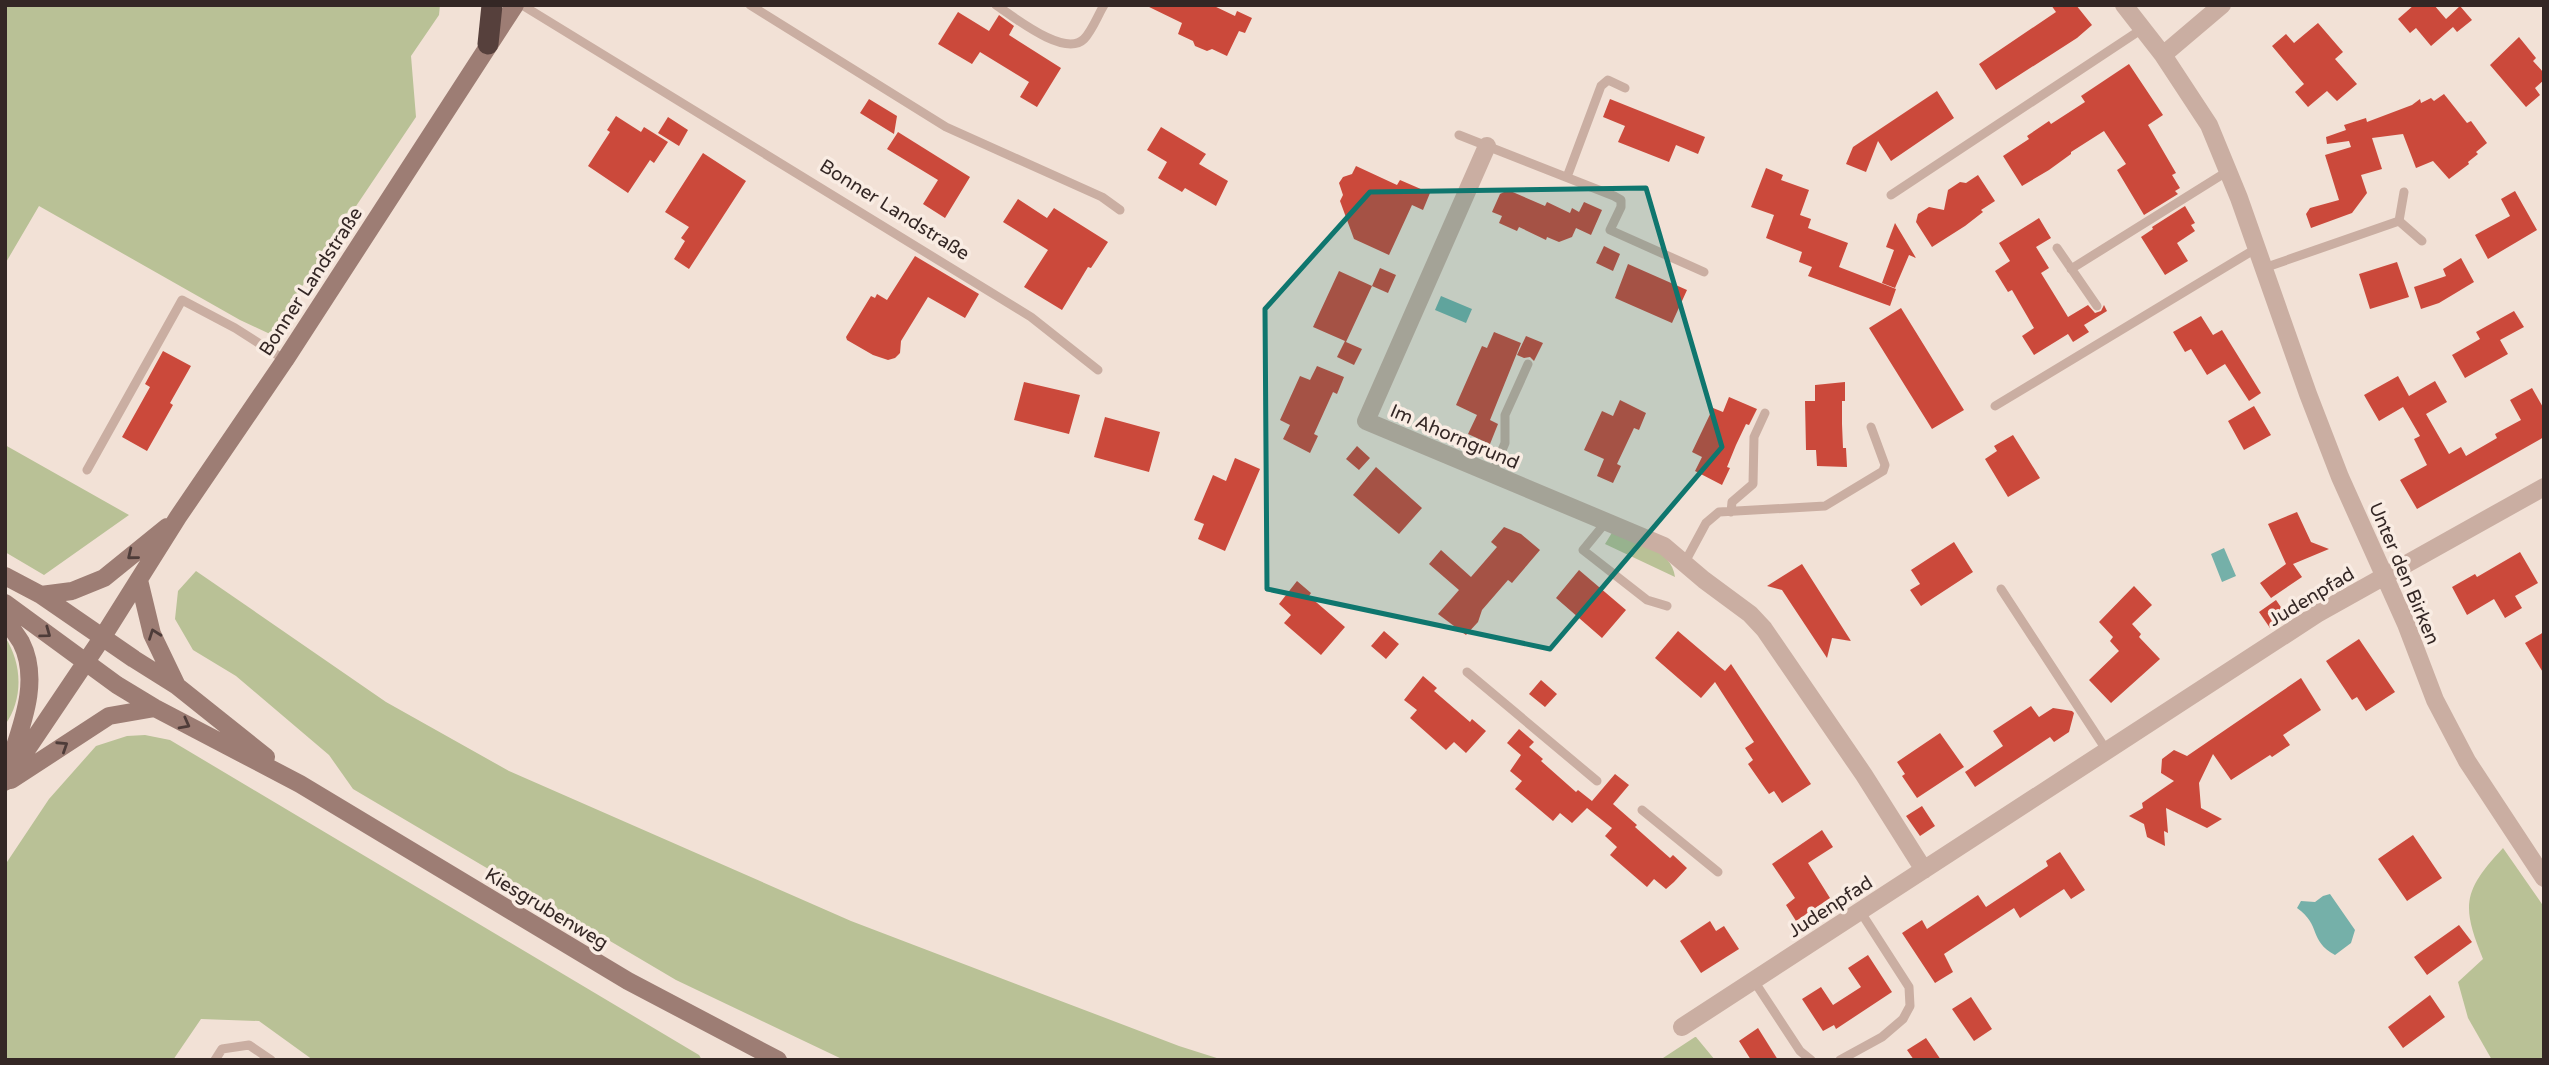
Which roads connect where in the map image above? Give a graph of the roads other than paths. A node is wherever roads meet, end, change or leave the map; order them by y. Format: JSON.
{"nodes":[{"id":1,"x":492,"y":5,"type":"edge"},
{"id":2,"x":515,"y":5,"type":"edge"},
{"id":3,"x":522,"y":5,"type":"edge"},
{"id":4,"x":750,"y":5,"type":"edge"},
{"id":5,"x":996,"y":5,"type":"edge"},
{"id":6,"x":1104,"y":5,"type":"edge"},
{"id":7,"x":2124,"y":5,"type":"edge"},
{"id":8,"x":2222,"y":5,"type":"edge"},
{"id":9,"x":2142,"y":29,"type":"junction"},
{"id":10,"x":488,"y":44,"type":"junction"},
{"id":11,"x":2163,"y":55,"type":"junction"},
{"id":12,"x":1625,"y":88,"type":"dead end"},
{"id":13,"x":1459,"y":135,"type":"dead end"},
{"id":14,"x":1487,"y":146,"type":"junction"},
{"id":15,"x":2228,"y":171,"type":"junction"},
{"id":16,"x":1567,"y":177,"type":"junction"},
{"id":17,"x":2404,"y":192,"type":"dead end"},
{"id":18,"x":1891,"y":195,"type":"dead end"},
{"id":19,"x":1120,"y":210,"type":"dead end"},
{"id":20,"x":2399,"y":221,"type":"junction"},
{"id":21,"x":2422,"y":241,"type":"dead end"},
{"id":22,"x":2057,"y":248,"type":"dead end"},
{"id":23,"x":2257,"y":248,"type":"junction"},
{"id":24,"x":2264,"y":268,"type":"junction"},
{"id":25,"x":2071,"y":269,"type":"junction"},
{"id":26,"x":1704,"y":272,"type":"dead end"},
{"id":27,"x":2097,"y":306,"type":"dead end"},
{"id":28,"x":285,"y":360,"type":"junction"},
{"id":29,"x":1528,"y":363,"type":"dead end"},
{"id":30,"x":1097,"y":370,"type":"dead end"},
{"id":31,"x":1995,"y":406,"type":"dead end"},
{"id":32,"x":1765,"y":413,"type":"dead end"},
{"id":33,"x":1871,"y":427,"type":"dead end"},
{"id":34,"x":87,"y":470,"type":"dead end"},
{"id":35,"x":1492,"y":474,"type":"junction"},
{"id":36,"x":2544,"y":487,"type":"edge"},
{"id":37,"x":1731,"y":512,"type":"junction"},
{"id":38,"x":178,"y":517,"type":"junction"},
{"id":39,"x":1606,"y":522,"type":"junction"},
{"id":40,"x":1685,"y":562,"type":"junction"},
{"id":41,"x":5,"y":576,"type":"edge"},
{"id":42,"x":2386,"y":577,"type":"junction"},
{"id":43,"x":139,"y":580,"type":"junction"},
{"id":44,"x":2001,"y":589,"type":"dead end"},
{"id":45,"x":41,"y":595,"type":"junction"},
{"id":46,"x":5,"y":603,"type":"edge"},
{"id":47,"x":1667,"y":606,"type":"dead end"},
{"id":48,"x":5,"y":619,"type":"edge"},
{"id":49,"x":102,"y":638,"type":"junction"},
{"id":50,"x":86,"y":662,"type":"junction"},
{"id":51,"x":1467,"y":672,"type":"dead end"},
{"id":52,"x":177,"y":686,"type":"junction"},
{"id":53,"x":155,"y":708,"type":"junction"},
{"id":54,"x":2106,"y":751,"type":"junction"},
{"id":55,"x":5,"y":776,"type":"edge"},
{"id":56,"x":1597,"y":781,"type":"dead end"},
{"id":57,"x":5,"y":783,"type":"edge"},
{"id":58,"x":300,"y":784,"type":"junction"},
{"id":59,"x":1642,"y":810,"type":"dead end"},
{"id":60,"x":1924,"y":870,"type":"junction"},
{"id":61,"x":1718,"y":872,"type":"dead end"},
{"id":62,"x":2544,"y":878,"type":"edge"},
{"id":63,"x":1860,"y":912,"type":"junction"},
{"id":64,"x":1754,"y":981,"type":"junction"},
{"id":65,"x":1682,"y":1027,"type":"dead end"},
{"id":66,"x":215,"y":1060,"type":"edge"},
{"id":67,"x":271,"y":1060,"type":"edge"},
{"id":68,"x":778,"y":1060,"type":"edge"},
{"id":69,"x":1811,"y":1060,"type":"edge"},
{"id":70,"x":1840,"y":1060,"type":"edge"}],
"edges":[{"from":1,"to":10,"type":"highway"},
{"from":2,"to":10,"type":"main road","name":"Bonner Landstraße"},
{"from":3,"to":30,"type":"lane","name":"Bonner Landstraße"},
{"from":4,"to":19,"type":"lane"},
{"from":5,"to":6,"type":"lane"},
{"from":7,"to":9,"type":"street","name":"Unter den Birken"},
{"from":8,"to":11,"type":"street"},
{"from":9,"to":11,"type":"street","name":"Unter den Birken"},
{"from":9,"to":18,"type":"lane"},
{"from":10,"to":28,"type":"main road","name":"Bonner Landstraße"},
{"from":11,"to":15,"type":"street","name":"Unter den Birken"},
{"from":12,"to":16,"type":"lane"},
{"from":13,"to":14,"type":"lane"},
{"from":14,"to":16,"type":"lane"},
{"from":14,"to":35,"type":"street","name":"Im Ahorngrund"},
{"from":15,"to":23,"type":"street","name":"Unter den Birken"},
{"from":15,"to":25,"type":"lane"},
{"from":16,"to":26,"type":"lane"},
{"from":17,"to":20,"type":"lane"},
{"from":20,"to":21,"type":"lane"},
{"from":20,"to":24,"type":"lane"},
{"from":22,"to":25,"type":"lane"},
{"from":23,"to":24,"type":"street","name":"Unter den Birken"},
{"from":23,"to":31,"type":"lane"},
{"from":24,"to":42,"type":"street","name":"Unter den Birken"},
{"from":25,"to":27,"type":"lane"},
{"from":28,"to":34,"type":"lane"},
{"from":28,"to":38,"type":"main road","name":"Bonner Landstraße"},
{"from":29,"to":35,"type":"lane"},
{"from":32,"to":37,"type":"lane"},
{"from":33,"to":37,"type":"lane"},
{"from":35,"to":39,"type":"street","name":"Im Ahorngrund"},
{"from":36,"to":42,"type":"street","name":"Judenpfad"},
{"from":37,"to":40,"type":"lane"},
{"from":38,"to":43,"type":"main road","name":"Bonner Landstraße"},
{"from":38,"to":45,"type":"main road","one_way":true},
{"from":39,"to":40,"type":"street","name":"Im Ahorngrund"},
{"from":39,"to":47,"type":"lane"},
{"from":40,"to":60,"type":"street","name":"Im Ahorngrund"},
{"from":41,"to":45,"type":"main road","name":"Kiesgrubenweg"},
{"from":42,"to":54,"type":"street","name":"Judenpfad"},
{"from":42,"to":62,"type":"street","name":"Unter den Birken"},
{"from":43,"to":49,"type":"main road","name":"Bonner Landstraße"},
{"from":52,"to":43,"type":"main road","one_way":true},
{"from":44,"to":54,"type":"lane"},
{"from":45,"to":49,"type":"main road","name":"Kiesgrubenweg"},
{"from":46,"to":50,"type":"main road","name":"Kiesgrubenweg","one_way":true},
{"from":48,"to":55,"type":"main road"},
{"from":49,"to":50,"type":"main road","name":"Bonner Landstraße"},
{"from":49,"to":52,"type":"main road","name":"Kiesgrubenweg"},
{"from":50,"to":53,"type":"main road","name":"Kiesgrubenweg"},
{"from":50,"to":57,"type":"main road","name":"Bonner Landstraße"},
{"from":51,"to":56,"type":"lane"},
{"from":52,"to":58,"type":"main road","name":"Kiesgrubenweg"},
{"from":57,"to":53,"type":"main road","one_way":true},
{"from":53,"to":58,"type":"main road","name":"Kiesgrubenweg","one_way":true},
{"from":54,"to":60,"type":"street","name":"Judenpfad"},
{"from":58,"to":68,"type":"main road","name":"Kiesgrubenweg"},
{"from":59,"to":61,"type":"lane"},
{"from":60,"to":63,"type":"street","name":"Judenpfad"},
{"from":63,"to":64,"type":"street","name":"Judenpfad"},
{"from":63,"to":70,"type":"lane"},
{"from":64,"to":65,"type":"street","name":"Judenpfad"},
{"from":64,"to":69,"type":"lane"},
{"from":66,"to":67,"type":"lane"}]}
